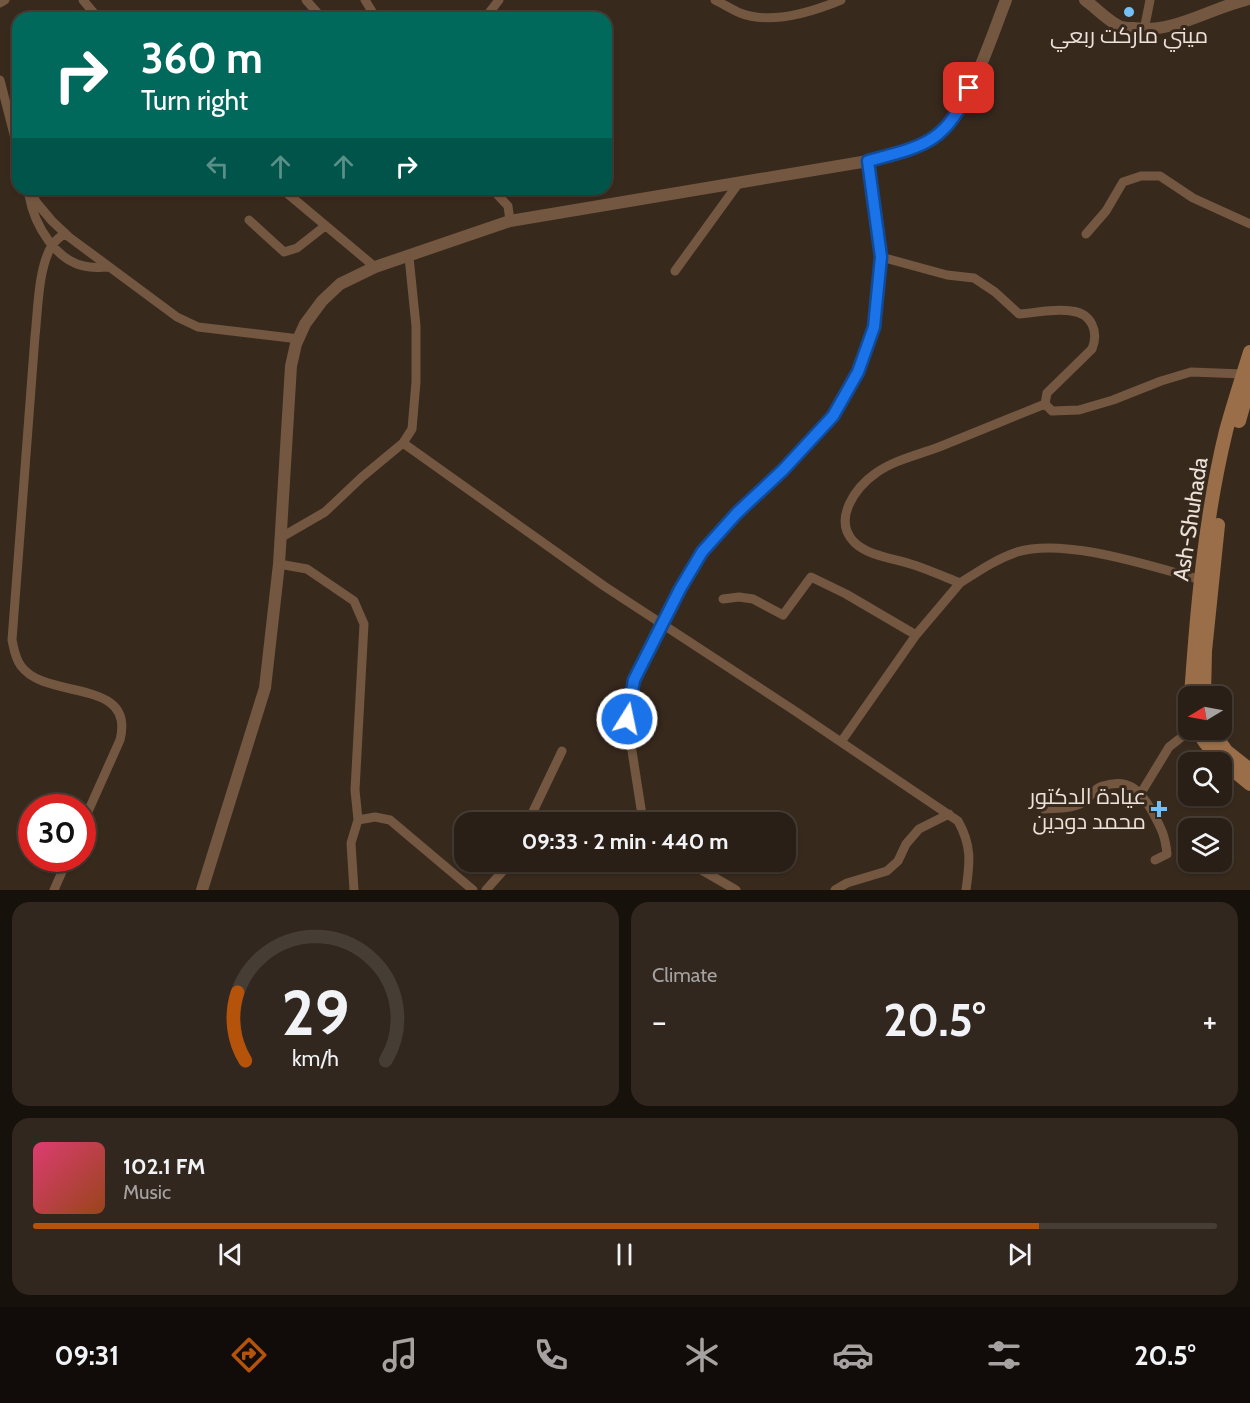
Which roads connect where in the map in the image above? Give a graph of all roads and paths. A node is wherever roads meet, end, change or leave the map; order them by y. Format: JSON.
{"nodes":[{"id":1,"x":5,"y":0,"type":"edge"},
{"id":2,"x":83,"y":0,"type":"edge"},
{"id":3,"x":306,"y":0,"type":"edge"},
{"id":4,"x":499,"y":0,"type":"edge"},
{"id":5,"x":715,"y":0,"type":"edge"},
{"id":6,"x":841,"y":0,"type":"edge"},
{"id":7,"x":1006,"y":0,"type":"edge"},
{"id":8,"x":1085,"y":0,"type":"edge"},
{"id":9,"x":1150,"y":0,"type":"edge"},
{"id":10,"x":1246,"y":0,"type":"edge"},
{"id":11,"x":1232,"y":2,"type":"edge"},
{"id":12,"x":0,"y":3,"type":"edge"},
{"id":13,"x":93,"y":12,"type":"edge"},
{"id":14,"x":317,"y":12,"type":"edge"},
{"id":15,"x":490,"y":12,"type":"edge"},
{"id":16,"x":1144,"y":30,"type":"junction"},
{"id":17,"x":0,"y":80,"type":"edge"},
{"id":18,"x":12,"y":127,"type":"edge"},
{"id":19,"x":868,"y":161,"type":"junction"},
{"id":20,"x":738,"y":184,"type":"junction"},
{"id":21,"x":30,"y":195,"type":"edge"},
{"id":22,"x":32,"y":195,"type":"edge"},
{"id":23,"x":289,"y":195,"type":"edge"},
{"id":24,"x":498,"y":195,"type":"edge"},
{"id":25,"x":249,"y":220,"type":"dead end"},
{"id":26,"x":510,"y":221,"type":"junction"},
{"id":27,"x":1250,"y":224,"type":"edge"},
{"id":28,"x":325,"y":226,"type":"junction"},
{"id":29,"x":65,"y":233,"type":"junction"},
{"id":30,"x":1086,"y":234,"type":"dead end"},
{"id":31,"x":52,"y":245,"type":"junction"},
{"id":32,"x":409,"y":257,"type":"junction"},
{"id":33,"x":881,"y":257,"type":"junction"},
{"id":34,"x":109,"y":267,"type":"junction"},
{"id":35,"x":375,"y":267,"type":"junction"},
{"id":36,"x":675,"y":271,"type":"dead end"},
{"id":37,"x":299,"y":339,"type":"junction"},
{"id":38,"x":1249,"y":356,"type":"edge"},
{"id":39,"x":1246,"y":378,"type":"edge"},
{"id":40,"x":1045,"y":404,"type":"junction"},
{"id":41,"x":403,"y":443,"type":"junction"},
{"id":42,"x":280,"y":538,"type":"junction"},
{"id":43,"x":279,"y":564,"type":"junction"},
{"id":44,"x":1202,"y":580,"type":"junction"},
{"id":45,"x":960,"y":583,"type":"junction"},
{"id":46,"x":723,"y":599,"type":"dead end"},
{"id":47,"x":662,"y":624,"type":"junction"},
{"id":48,"x":916,"y":635,"type":"junction"},
{"id":49,"x":1192,"y":686,"type":"edge"},
{"id":50,"x":1204,"y":686,"type":"edge"},
{"id":51,"x":1179,"y":740,"type":"edge"},
{"id":52,"x":1204,"y":740,"type":"edge"},
{"id":53,"x":1218,"y":740,"type":"edge"},
{"id":54,"x":841,"y":742,"type":"junction"},
{"id":55,"x":562,"y":751,"type":"dead end"},
{"id":56,"x":1250,"y":770,"type":"edge"},
{"id":57,"x":1250,"y":784,"type":"edge"},
{"id":58,"x":1141,"y":793,"type":"junction"},
{"id":59,"x":96,"y":794,"type":"edge"},
{"id":60,"x":1044,"y":808,"type":"dead end"},
{"id":61,"x":533,"y":812,"type":"edge"},
{"id":62,"x":642,"y":812,"type":"edge"},
{"id":63,"x":949,"y":814,"type":"junction"},
{"id":64,"x":358,"y":820,"type":"junction"},
{"id":65,"x":1155,"y":860,"type":"dead end"},
{"id":66,"x":62,"y":872,"type":"edge"},
{"id":67,"x":502,"y":872,"type":"edge"},
{"id":68,"x":705,"y":872,"type":"edge"},
{"id":69,"x":54,"y":890,"type":"edge"},
{"id":70,"x":202,"y":890,"type":"edge"},
{"id":71,"x":354,"y":890,"type":"edge"},
{"id":72,"x":472,"y":890,"type":"edge"},
{"id":73,"x":486,"y":890,"type":"edge"},
{"id":74,"x":736,"y":890,"type":"edge"},
{"id":75,"x":835,"y":890,"type":"edge"},
{"id":76,"x":966,"y":890,"type":"edge"}],
"edges":[{"from":1,"to":12,"type":"street"},
{"from":2,"to":13,"type":"street"},
{"from":3,"to":14,"type":"street"},
{"from":4,"to":15,"type":"street"},
{"from":5,"to":6,"type":"street"},
{"from":7,"to":19,"type":"street"},
{"from":8,"to":16,"type":"street"},
{"from":9,"to":16,"type":"street"},
{"from":10,"to":11,"type":"street"},
{"from":11,"to":16,"type":"street"},
{"from":17,"to":18,"type":"street"},
{"from":19,"to":20,"type":"street"},
{"from":19,"to":33,"type":"street"},
{"from":20,"to":26,"type":"street"},
{"from":20,"to":36,"type":"street"},
{"from":21,"to":31,"type":"street"},
{"from":22,"to":29,"type":"street"},
{"from":23,"to":28,"type":"street"},
{"from":24,"to":26,"type":"street"},
{"from":25,"to":28,"type":"street"},
{"from":26,"to":32,"type":"street"},
{"from":27,"to":30,"type":"street"},
{"from":28,"to":35,"type":"street"},
{"from":29,"to":31,"type":"street"},
{"from":29,"to":34,"type":"street"},
{"from":31,"to":34,"type":"street"},
{"from":31,"to":59,"type":"street"},
{"from":32,"to":35,"type":"street"},
{"from":32,"to":41,"type":"street"},
{"from":33,"to":40,"type":"street"},
{"from":33,"to":47,"type":"street"},
{"from":34,"to":37,"type":"street"},
{"from":35,"to":37,"type":"street"},
{"from":37,"to":42,"type":"street"},
{"from":38,"to":39,"type":"main road","name":"Ash-Shuhada"},
{"from":39,"to":40,"type":"street"},
{"from":39,"to":44,"type":"main road","name":"Ash-Shuhada"},
{"from":39,"to":50,"type":"main road","name":"Ash-Shuhada"},
{"from":40,"to":45,"type":"street"},
{"from":41,"to":42,"type":"street"},
{"from":41,"to":47,"type":"street"},
{"from":42,"to":43,"type":"street"},
{"from":43,"to":64,"type":"street"},
{"from":43,"to":70,"type":"street"},
{"from":44,"to":45,"type":"street"},
{"from":44,"to":49,"type":"main road","name":"Ash-Shuhada"},
{"from":45,"to":48,"type":"street"},
{"from":46,"to":48,"type":"street"},
{"from":47,"to":54,"type":"street"},
{"from":47,"to":62,"type":"street"},
{"from":48,"to":54,"type":"street"},
{"from":51,"to":58,"type":"street"},
{"from":52,"to":57,"type":"main road"},
{"from":53,"to":56,"type":"main road"},
{"from":54,"to":63,"type":"street"},
{"from":55,"to":61,"type":"street"},
{"from":58,"to":60,"type":"street"},
{"from":58,"to":65,"type":"street"},
{"from":63,"to":75,"type":"street"},
{"from":63,"to":76,"type":"street"},
{"from":64,"to":71,"type":"street"},
{"from":64,"to":72,"type":"street"},
{"from":66,"to":69,"type":"street"},
{"from":67,"to":73,"type":"street"},
{"from":68,"to":74,"type":"street"}]}
